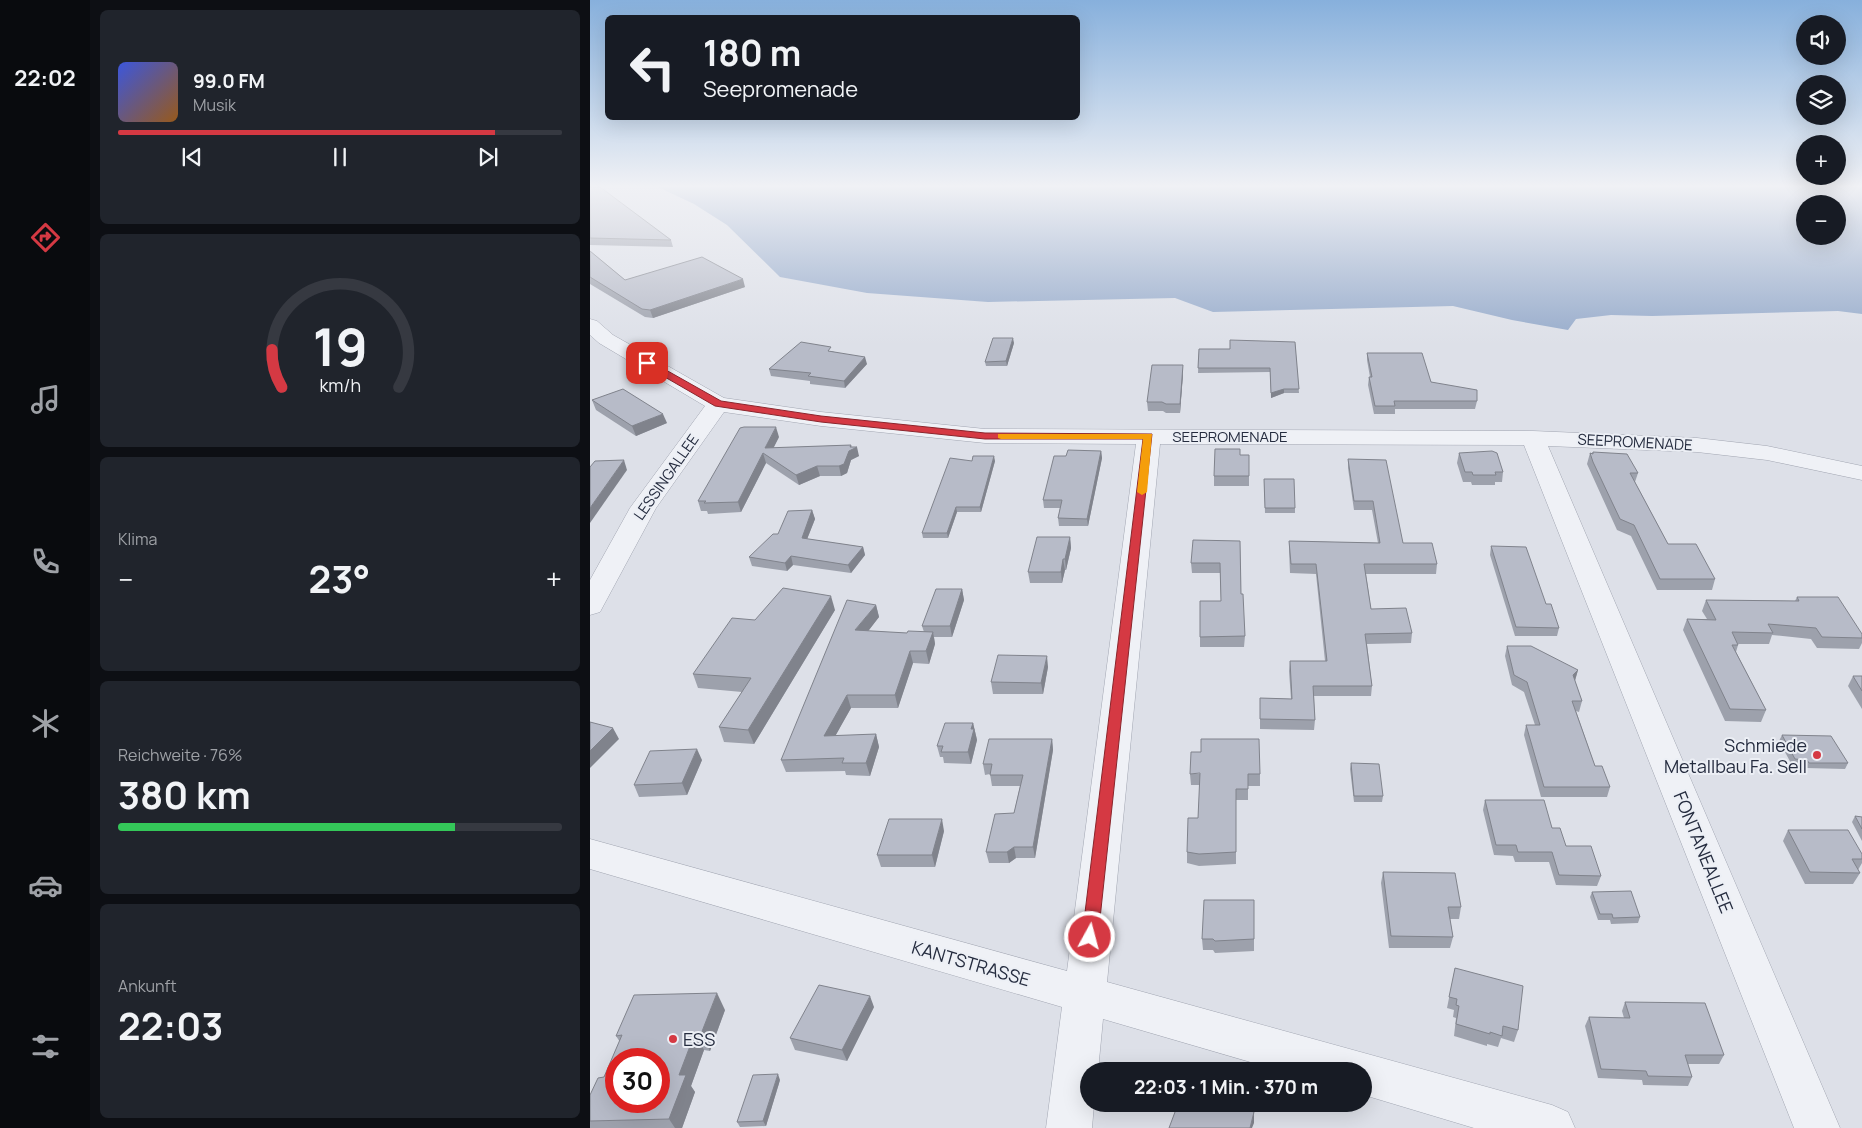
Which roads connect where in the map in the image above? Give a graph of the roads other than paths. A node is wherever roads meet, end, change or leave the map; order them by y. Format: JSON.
{"nodes":[{"id":1,"x":590,"y":325,"type":"edge"},
{"id":2,"x":718,"y":404,"type":"junction"},
{"id":3,"x":1149,"y":436,"type":"junction"},
{"id":4,"x":1533,"y":438,"type":"junction"},
{"id":5,"x":1862,"y":473,"type":"edge"},
{"id":6,"x":590,"y":606,"type":"edge"},
{"id":7,"x":590,"y":854,"type":"edge"},
{"id":8,"x":1083,"y":994,"type":"junction"},
{"id":9,"x":1321,"y":1062,"type":"edge"},
{"id":10,"x":1372,"y":1076,"type":"edge"},
{"id":11,"x":1069,"y":1128,"type":"edge"},
{"id":12,"x":1552,"y":1128,"type":"edge"},
{"id":13,"x":1817,"y":1128,"type":"edge"}],
"edges":[{"from":1,"to":2,"type":"street","name":"SEEPROMENADE"},
{"from":2,"to":3,"type":"street","name":"SEEPROMENADE"},
{"from":2,"to":6,"type":"street","name":"LESSINGALLEE"},
{"from":3,"to":4,"type":"street","name":"SEEPROMENADE"},
{"from":3,"to":8,"type":"street"},
{"from":4,"to":5,"type":"street","name":"SEEPROMENADE"},
{"from":4,"to":13,"type":"street","name":"FONTANEALLEE"},
{"from":7,"to":8,"type":"street","name":"KANTSTRASSE"},
{"from":8,"to":9,"type":"street","name":"KANTSTRASSE"},
{"from":8,"to":11,"type":"street"},
{"from":10,"to":12,"type":"street"}]}
